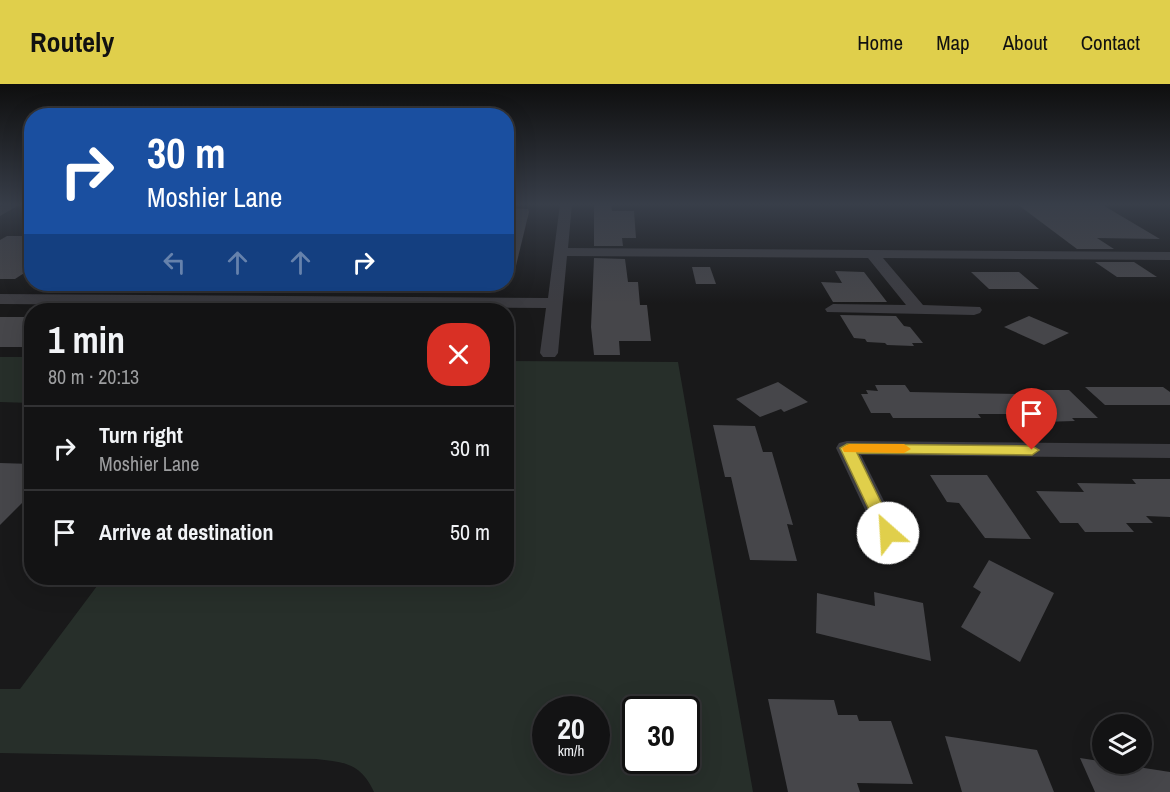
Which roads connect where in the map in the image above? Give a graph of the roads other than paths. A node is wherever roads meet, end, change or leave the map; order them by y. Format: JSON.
{"nodes":[{"id":1,"x":563,"y":237,"type":"edge"},
{"id":2,"x":561,"y":252,"type":"junction"},
{"id":3,"x":872,"y":254,"type":"junction"},
{"id":4,"x":1170,"y":256,"type":"edge"},
{"id":5,"x":79,"y":291,"type":"edge"},
{"id":6,"x":317,"y":291,"type":"edge"},
{"id":7,"x":0,"y":298,"type":"edge"},
{"id":8,"x":68,"y":299,"type":"junction"},
{"id":9,"x":309,"y":301,"type":"junction"},
{"id":10,"x":555,"y":303,"type":"junction"},
{"id":11,"x":833,"y":309,"type":"dead end"},
{"id":12,"x":918,"y":309,"type":"junction"},
{"id":13,"x":974,"y":310,"type":"dead end"},
{"id":14,"x":549,"y":353,"type":"dead end"},
{"id":15,"x":1170,"y":452,"type":"edge"},
{"id":16,"x":888,"y":533,"type":"dead end"}],
"edges":[{"from":1,"to":2,"type":"street"},
{"from":2,"to":3,"type":"street"},
{"from":2,"to":10,"type":"street"},
{"from":3,"to":4,"type":"street"},
{"from":3,"to":12,"type":"street"},
{"from":5,"to":8,"type":"street"},
{"from":6,"to":9,"type":"street"},
{"from":7,"to":8,"type":"street"},
{"from":8,"to":9,"type":"street"},
{"from":9,"to":10,"type":"street"},
{"from":10,"to":14,"type":"street"},
{"from":11,"to":12,"type":"street"},
{"from":12,"to":13,"type":"street"},
{"from":15,"to":16,"type":"street"}]}
